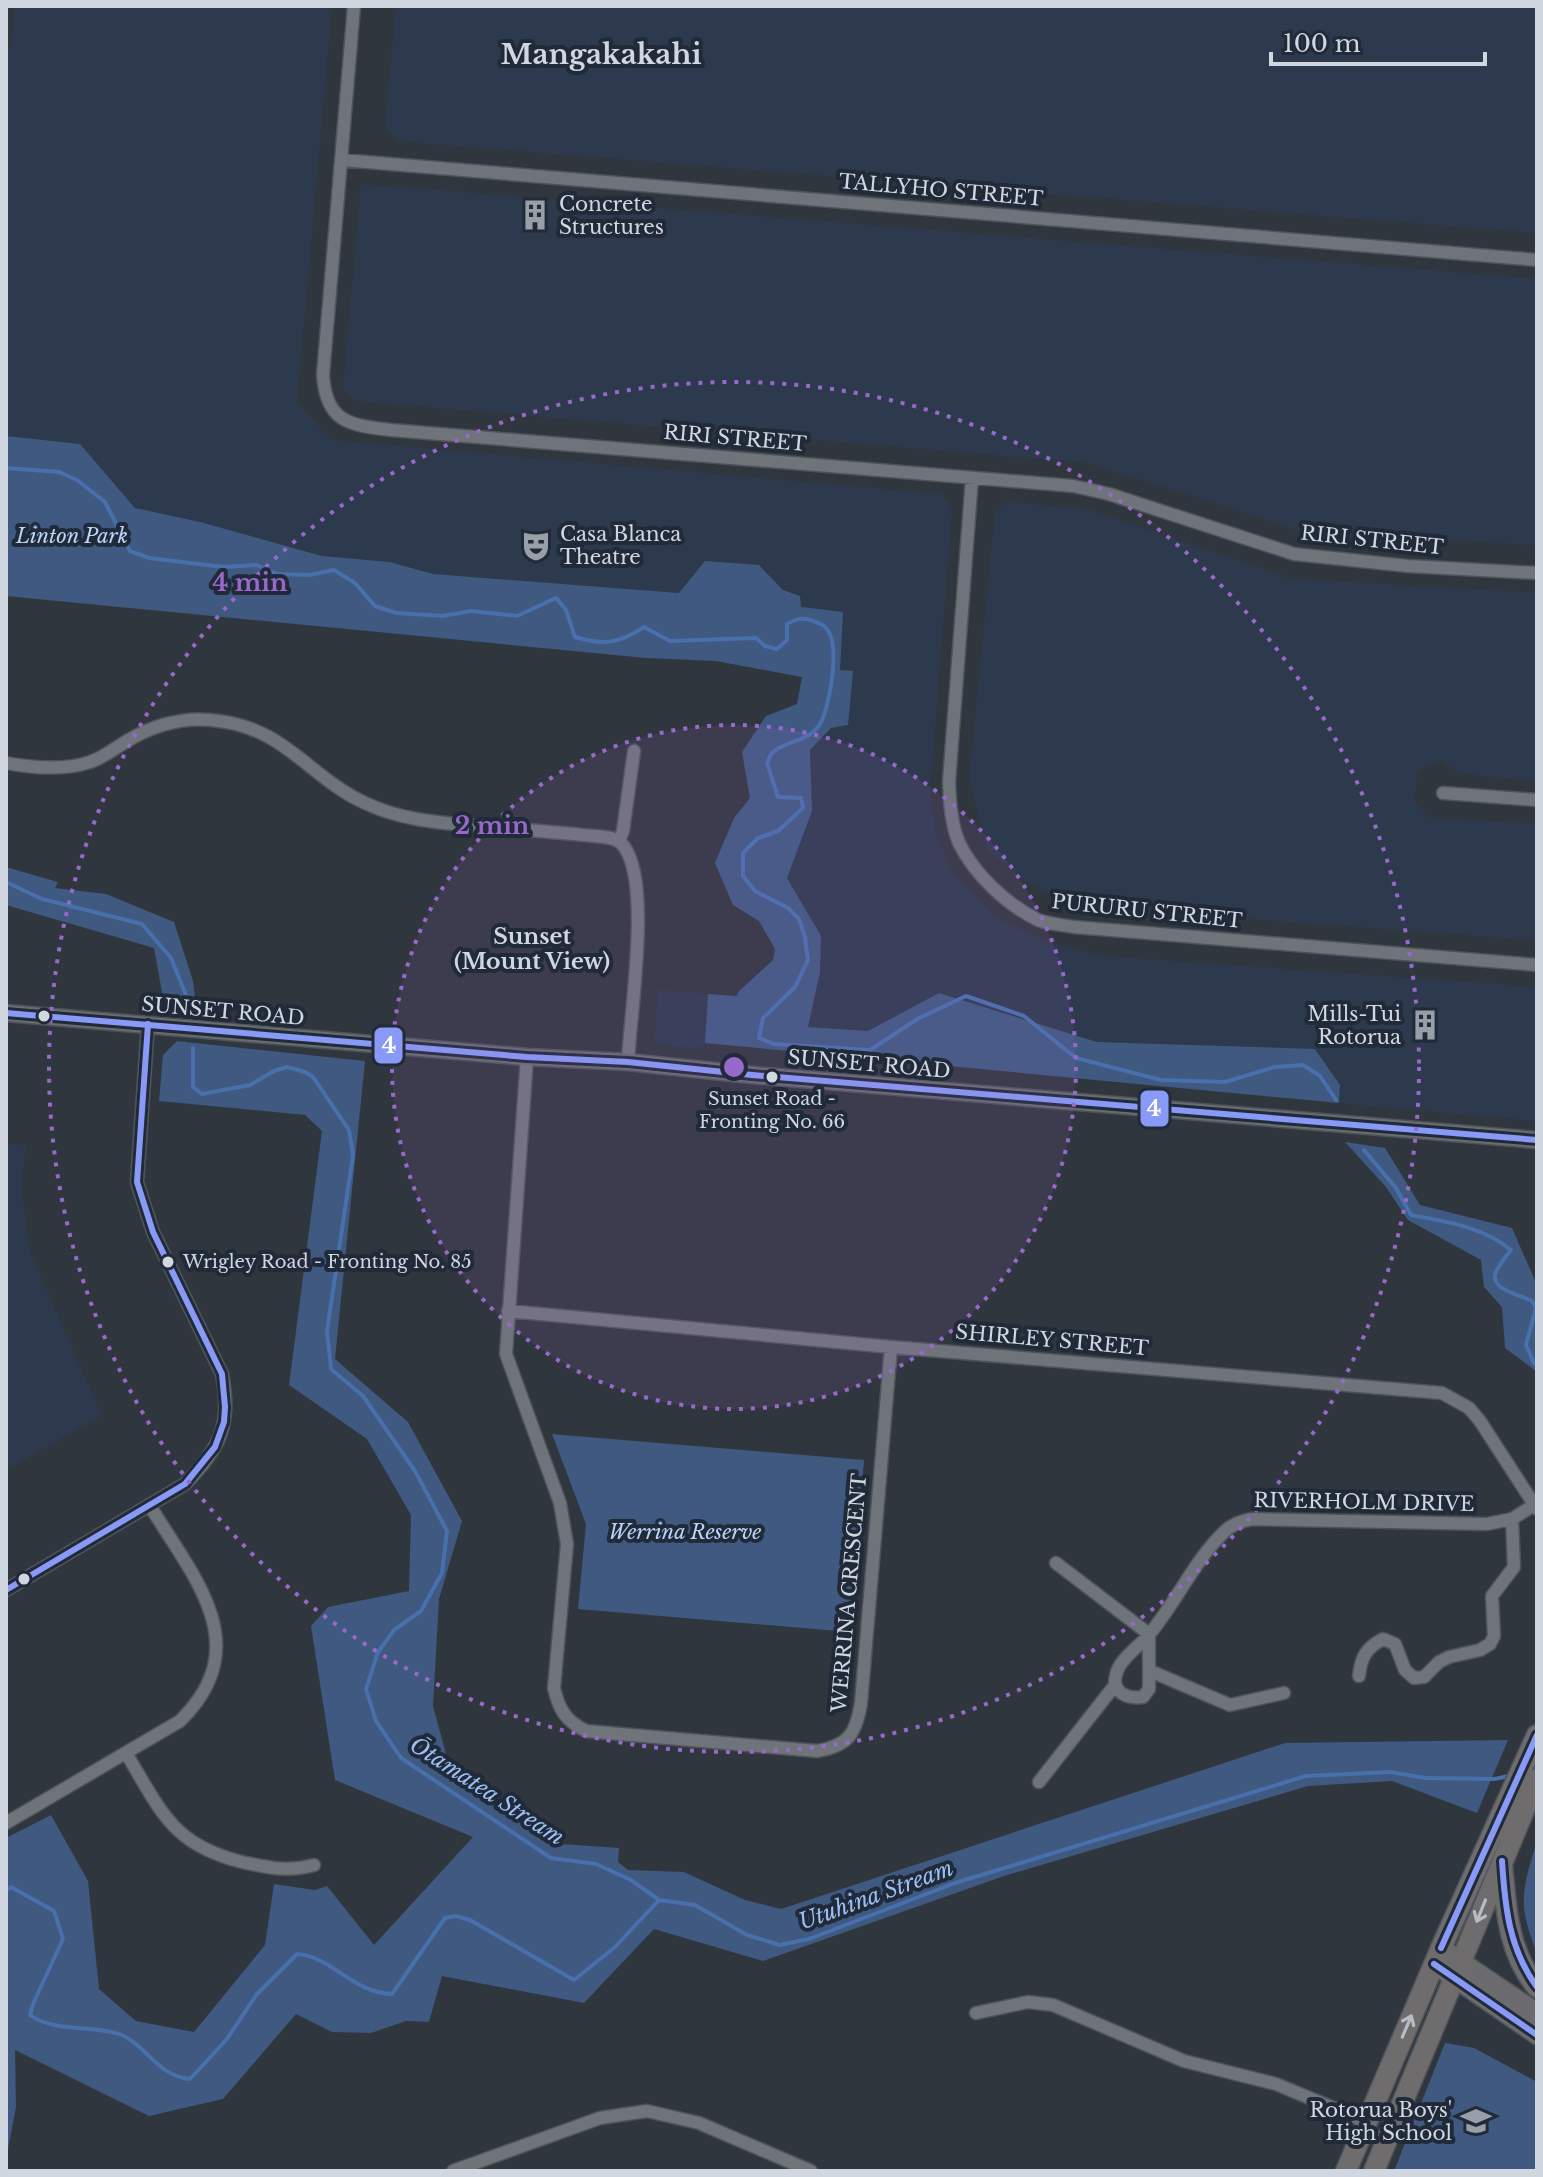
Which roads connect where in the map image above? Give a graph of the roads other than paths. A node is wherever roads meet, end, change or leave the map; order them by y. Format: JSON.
{"nodes":[{"id":1,"x":354,"y":6,"type":"edge"},
{"id":2,"x":342,"y":160,"type":"junction"},
{"id":3,"x":1537,"y":260,"type":"edge"},
{"id":4,"x":972,"y":478,"type":"junction"},
{"id":5,"x":1537,"y":573,"type":"edge"},
{"id":6,"x":634,"y":751,"type":"dead end"},
{"id":7,"x":6,"y":763,"type":"edge"},
{"id":8,"x":1443,"y":793,"type":"dead end"},
{"id":9,"x":1537,"y":800,"type":"edge"},
{"id":10,"x":619,"y":841,"type":"junction"},
{"id":11,"x":1537,"y":965,"type":"edge"},
{"id":12,"x":6,"y":1013,"type":"edge"},
{"id":13,"x":148,"y":1024,"type":"junction"},
{"id":14,"x":527,"y":1057,"type":"junction"},
{"id":15,"x":628,"y":1062,"type":"junction"},
{"id":16,"x":1537,"y":1140,"type":"edge"},
{"id":17,"x":508,"y":1311,"type":"junction"},
{"id":18,"x":891,"y":1347,"type":"junction"},
{"id":19,"x":150,"y":1506,"type":"junction"},
{"id":20,"x":1535,"y":1507,"type":"edge"},
{"id":21,"x":1512,"y":1519,"type":"junction"},
{"id":22,"x":1056,"y":1563,"type":"dead end"},
{"id":23,"x":6,"y":1590,"type":"edge"},
{"id":24,"x":1149,"y":1634,"type":"junction"},
{"id":25,"x":1150,"y":1671,"type":"junction"},
{"id":26,"x":1359,"y":1676,"type":"dead end"},
{"id":27,"x":1115,"y":1685,"type":"junction"},
{"id":28,"x":1284,"y":1693,"type":"dead end"},
{"id":29,"x":1535,"y":1740,"type":"edge"},
{"id":30,"x":126,"y":1753,"type":"junction"},
{"id":31,"x":1039,"y":1782,"type":"dead end"},
{"id":32,"x":1528,"y":1784,"type":"edge"},
{"id":33,"x":6,"y":1823,"type":"edge"},
{"id":34,"x":1502,"y":1861,"type":"junction"},
{"id":35,"x":314,"y":1865,"type":"dead end"},
{"id":36,"x":1437,"y":1956,"type":"junction"},
{"id":37,"x":1457,"y":1970,"type":"junction"},
{"id":38,"x":1537,"y":1987,"type":"edge"},
{"id":39,"x":976,"y":2013,"type":"dead end"},
{"id":40,"x":1537,"y":2013,"type":"edge"},
{"id":41,"x":1537,"y":2035,"type":"edge"},
{"id":42,"x":1367,"y":2122,"type":"junction"},
{"id":43,"x":453,"y":2171,"type":"edge"},
{"id":44,"x":811,"y":2171,"type":"edge"},
{"id":45,"x":1346,"y":2171,"type":"edge"},
{"id":46,"x":1362,"y":2171,"type":"edge"},
{"id":47,"x":1374,"y":2171,"type":"edge"}],
"edges":[{"from":1,"to":2,"type":"street","name":"RIRI STREET"},
{"from":2,"to":3,"type":"street","name":"TALLYHO STREET"},
{"from":2,"to":4,"type":"street","name":"RIRI STREET"},
{"from":4,"to":5,"type":"street","name":"RIRI STREET"},
{"from":4,"to":11,"type":"street","name":"PURURU STREET"},
{"from":6,"to":10,"type":"street"},
{"from":7,"to":10,"type":"street"},
{"from":8,"to":9,"type":"street"},
{"from":10,"to":15,"type":"street"},
{"from":12,"to":13,"type":"main road","name":"SUNSET ROAD"},
{"from":13,"to":14,"type":"main road","name":"SUNSET ROAD"},
{"from":13,"to":19,"type":"street"},
{"from":14,"to":15,"type":"main road","name":"SUNSET ROAD"},
{"from":14,"to":17,"type":"street","name":"WERRINA CRESCENT"},
{"from":15,"to":16,"type":"main road","name":"SUNSET ROAD"},
{"from":17,"to":18,"type":"street","name":"SHIRLEY STREET"},
{"from":17,"to":18,"type":"street","name":"WERRINA CRESCENT"},
{"from":18,"to":20,"type":"street","name":"SHIRLEY STREET"},
{"from":19,"to":23,"type":"street"},
{"from":19,"to":30,"type":"street"},
{"from":20,"to":21,"type":"street","name":"RIVERHOLM DRIVE"},
{"from":21,"to":24,"type":"street","name":"RIVERHOLM DRIVE"},
{"from":21,"to":26,"type":"street"},
{"from":22,"to":24,"type":"street"},
{"from":24,"to":25,"type":"street"},
{"from":24,"to":27,"type":"street","name":"RIVERHOLM DRIVE"},
{"from":25,"to":27,"type":"street"},
{"from":25,"to":28,"type":"street"},
{"from":27,"to":31,"type":"street","name":"RIVERHOLM DRIVE"},
{"from":29,"to":32,"type":"highway"},
{"from":30,"to":33,"type":"street"},
{"from":30,"to":35,"type":"street"},
{"from":32,"to":34,"type":"highway"},
{"from":32,"to":36,"type":"highway"},
{"from":34,"to":37,"type":"highway","one_way":true},
{"from":34,"to":38,"type":"highway"},
{"from":36,"to":37,"type":"main road"},
{"from":42,"to":36,"type":"highway","one_way":true},
{"from":37,"to":40,"type":"main road"},
{"from":37,"to":41,"type":"main road"},
{"from":37,"to":47,"type":"highway"},
{"from":39,"to":42,"type":"street"},
{"from":42,"to":45,"type":"highway"},
{"from":42,"to":46,"type":"highway"},
{"from":43,"to":44,"type":"street"}]}
